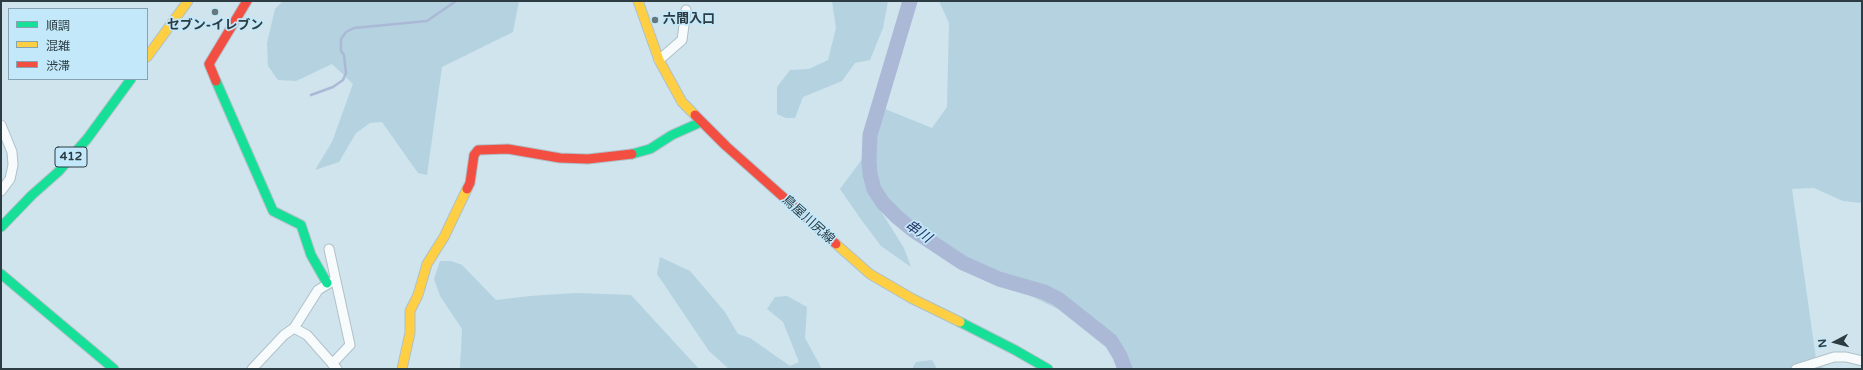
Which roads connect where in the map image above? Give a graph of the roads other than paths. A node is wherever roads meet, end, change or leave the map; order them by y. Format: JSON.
{"nodes":[{"id":1,"x":188,"y":1,"type":"edge"},
{"id":2,"x":247,"y":1,"type":"edge"},
{"id":3,"x":638,"y":1,"type":"edge"},
{"id":4,"x":686,"y":10,"type":"dead end"},
{"id":5,"x":148,"y":56,"type":"edge"},
{"id":6,"x":659,"y":60,"type":"junction"},
{"id":7,"x":130,"y":80,"type":"edge"},
{"id":8,"x":701,"y":122,"type":"junction"},
{"id":9,"x":1,"y":125,"type":"edge"},
{"id":10,"x":1,"y":192,"type":"edge"},
{"id":11,"x":1,"y":227,"type":"edge"},
{"id":12,"x":330,"y":249,"type":"dead end"},
{"id":13,"x":1,"y":274,"type":"edge"},
{"id":14,"x":336,"y":279,"type":"junction"},
{"id":15,"x":327,"y":283,"type":"junction"},
{"id":16,"x":294,"y":328,"type":"junction"},
{"id":17,"x":1862,"y":361,"type":"edge"},
{"id":18,"x":335,"y":366,"type":"edge"},
{"id":19,"x":114,"y":369,"type":"edge"},
{"id":20,"x":252,"y":369,"type":"edge"},
{"id":21,"x":402,"y":369,"type":"edge"},
{"id":22,"x":1048,"y":369,"type":"edge"},
{"id":23,"x":1796,"y":369,"type":"edge"}],
"edges":[{"from":1,"to":5,"type":"main road"},
{"from":2,"to":15,"type":"main road"},
{"from":3,"to":6,"type":"main road","name":"鳥屋川尻線"},
{"from":4,"to":6,"type":"street"},
{"from":6,"to":8,"type":"main road","name":"鳥屋川尻線"},
{"from":7,"to":11,"type":"main road","number":"412"},
{"from":8,"to":21,"type":"main road"},
{"from":8,"to":22,"type":"main road","name":"鳥屋川尻線"},
{"from":9,"to":10,"type":"street"},
{"from":12,"to":14,"type":"street"},
{"from":13,"to":19,"type":"main road"},
{"from":14,"to":15,"type":"street"},
{"from":14,"to":18,"type":"street"},
{"from":15,"to":16,"type":"street"},
{"from":16,"to":18,"type":"street"},
{"from":16,"to":20,"type":"street"},
{"from":17,"to":23,"type":"street"}]}
